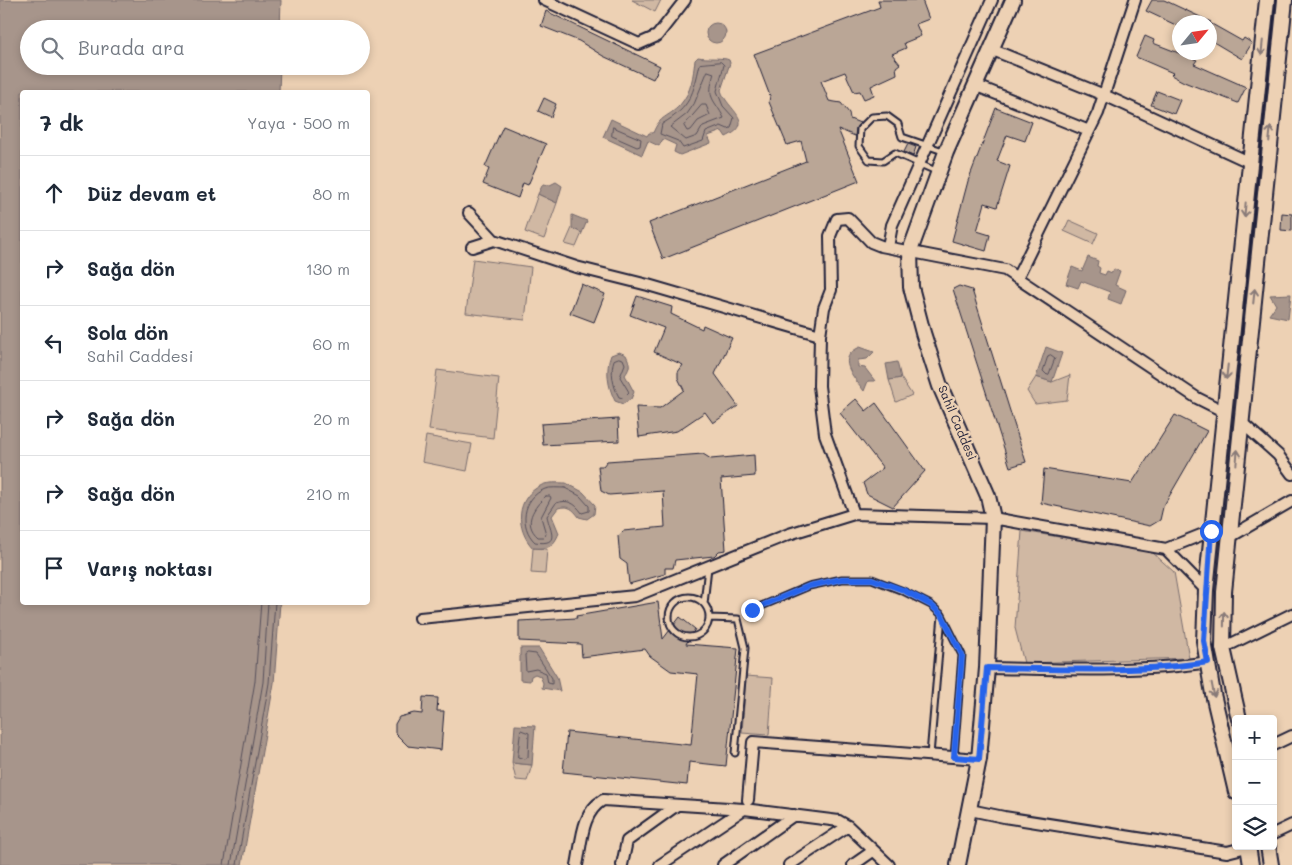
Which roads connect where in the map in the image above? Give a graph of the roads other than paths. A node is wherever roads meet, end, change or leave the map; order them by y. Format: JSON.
{"nodes":[{"id":1,"x":544,"y":0,"type":"edge"},
{"id":2,"x":685,"y":0,"type":"edge"},
{"id":3,"x":992,"y":0,"type":"edge"},
{"id":4,"x":1013,"y":0,"type":"edge"},
{"id":5,"x":1135,"y":0,"type":"edge"},
{"id":6,"x":1267,"y":0,"type":"edge"},
{"id":7,"x":1285,"y":0,"type":"edge"},
{"id":8,"x":993,"y":50,"type":"junction"},
{"id":9,"x":977,"y":86,"type":"junction"},
{"id":10,"x":1104,"y":95,"type":"junction"},
{"id":11,"x":1089,"y":131,"type":"junction"},
{"id":12,"x":927,"y":146,"type":"junction"},
{"id":13,"x":946,"y":152,"type":"junction"},
{"id":14,"x":1249,"y":162,"type":"junction"},
{"id":15,"x":919,"y":164,"type":"junction"},
{"id":16,"x":1267,"y":168,"type":"junction"},
{"id":17,"x":938,"y":172,"type":"junction"},
{"id":18,"x":469,"y":213,"type":"dead end"},
{"id":19,"x":494,"y":240,"type":"junction"},
{"id":20,"x":472,"y":247,"type":"dead end"},
{"id":21,"x":888,"y":248,"type":"junction"},
{"id":22,"x":910,"y":251,"type":"junction"},
{"id":23,"x":1017,"y":278,"type":"junction"},
{"id":24,"x":820,"y":335,"type":"junction"},
{"id":25,"x":1223,"y":411,"type":"junction"},
{"id":26,"x":1241,"y":422,"type":"junction"},
{"id":27,"x":1292,"y":474,"type":"edge"},
{"id":28,"x":1292,"y":501,"type":"edge"},
{"id":29,"x":854,"y":514,"type":"junction"},
{"id":30,"x":993,"y":518,"type":"junction"},
{"id":31,"x":1211,"y":531,"type":"junction"},
{"id":32,"x":1230,"y":537,"type":"junction"},
{"id":33,"x":1166,"y":548,"type":"junction"},
{"id":34,"x":708,"y":567,"type":"junction"},
{"id":35,"x":1206,"y":590,"type":"junction"},
{"id":36,"x":704,"y":604,"type":"junction"},
{"id":37,"x":752,"y":610,"type":"dead end"},
{"id":38,"x":1292,"y":614,"type":"edge"},
{"id":39,"x":942,"y":615,"type":"junction"},
{"id":40,"x":420,"y":618,"type":"dead end"},
{"id":41,"x":709,"y":618,"type":"junction"},
{"id":42,"x":1223,"y":648,"type":"junction"},
{"id":43,"x":1208,"y":662,"type":"junction"},
{"id":44,"x":987,"y":668,"type":"junction"},
{"id":45,"x":1238,"y":715,"type":"edge"},
{"id":46,"x":1292,"y":736,"type":"edge"},
{"id":47,"x":1277,"y":744,"type":"edge"},
{"id":48,"x":736,"y":753,"type":"dead end"},
{"id":49,"x":930,"y":755,"type":"junction"},
{"id":50,"x":954,"y":757,"type":"junction"},
{"id":51,"x":979,"y":759,"type":"junction"},
{"id":52,"x":1232,"y":773,"type":"edge"},
{"id":53,"x":676,"y":805,"type":"junction"},
{"id":54,"x":746,"y":805,"type":"junction"},
{"id":55,"x":970,"y":810,"type":"junction"},
{"id":56,"x":794,"y":816,"type":"junction"},
{"id":57,"x":1292,"y":825,"type":"edge"},
{"id":58,"x":848,"y":826,"type":"junction"},
{"id":59,"x":1277,"y":832,"type":"edge"},
{"id":60,"x":1236,"y":850,"type":"edge"},
{"id":61,"x":1249,"y":850,"type":"edge"},
{"id":62,"x":1269,"y":850,"type":"edge"},
{"id":63,"x":873,"y":851,"type":"junction"},
{"id":64,"x":577,"y":865,"type":"edge"},
{"id":65,"x":622,"y":865,"type":"edge"},
{"id":66,"x":660,"y":865,"type":"edge"},
{"id":67,"x":723,"y":865,"type":"edge"},
{"id":68,"x":789,"y":865,"type":"edge"},
{"id":69,"x":853,"y":865,"type":"edge"},
{"id":70,"x":889,"y":865,"type":"edge"},
{"id":71,"x":958,"y":865,"type":"edge"},
{"id":72,"x":1251,"y":865,"type":"edge"},
{"id":73,"x":1271,"y":865,"type":"edge"}],
"edges":[{"from":1,"to":2,"type":"street"},
{"from":3,"to":12,"type":"street"},
{"from":4,"to":8,"type":"main road","name":"Sahil Caddesi"},
{"from":5,"to":10,"type":"street"},
{"from":6,"to":14,"type":"main road","one_way":true},
{"from":16,"to":7,"type":"main road","one_way":true},
{"from":8,"to":9,"type":"main road","name":"Sahil Caddesi"},
{"from":8,"to":10,"type":"street"},
{"from":9,"to":11,"type":"street"},
{"from":9,"to":13,"type":"main road","name":"Sahil Caddesi"},
{"from":10,"to":11,"type":"street"},
{"from":10,"to":14,"type":"street"},
{"from":11,"to":23,"type":"street"},
{"from":12,"to":13,"type":"lane"},
{"from":12,"to":15,"type":"street"},
{"from":12,"to":15,"type":"lane"},
{"from":13,"to":17,"type":"main road","name":"Sahil Caddesi"},
{"from":14,"to":16,"type":"main road"},
{"from":14,"to":25,"type":"main road","one_way":true},
{"from":15,"to":17,"type":"lane"},
{"from":15,"to":21,"type":"street"},
{"from":26,"to":16,"type":"main road","one_way":true},
{"from":17,"to":22,"type":"main road","name":"Sahil Caddesi"},
{"from":18,"to":19,"type":"street"},
{"from":19,"to":20,"type":"street"},
{"from":19,"to":24,"type":"street"},
{"from":21,"to":22,"type":"street"},
{"from":21,"to":24,"type":"street"},
{"from":22,"to":23,"type":"street"},
{"from":22,"to":30,"type":"main road","name":"Sahil Caddesi"},
{"from":23,"to":25,"type":"street"},
{"from":24,"to":29,"type":"street"},
{"from":25,"to":26,"type":"main road"},
{"from":25,"to":31,"type":"main road"},
{"from":26,"to":27,"type":"street"},
{"from":32,"to":26,"type":"main road","one_way":true},
{"from":28,"to":32,"type":"street"},
{"from":29,"to":30,"type":"street"},
{"from":29,"to":34,"type":"street"},
{"from":30,"to":33,"type":"street"},
{"from":30,"to":44,"type":"main road","name":"Sahil Caddesi"},
{"from":31,"to":33,"type":"street"},
{"from":31,"to":35,"type":"main road"},
{"from":42,"to":32,"type":"main road","one_way":true},
{"from":33,"to":35,"type":"street"},
{"from":34,"to":36,"type":"lane"},
{"from":34,"to":40,"type":"street"},
{"from":35,"to":43,"type":"main road"},
{"from":36,"to":41,"type":"lane"},
{"from":36,"to":41,"type":"lane"},
{"from":37,"to":39,"type":"lane"},
{"from":38,"to":42,"type":"street"},
{"from":39,"to":49,"type":"lane"},
{"from":39,"to":50,"type":"lane"},
{"from":41,"to":48,"type":"lane"},
{"from":42,"to":45,"type":"main road"},
{"from":43,"to":44,"type":"street"},
{"from":43,"to":52,"type":"main road","one_way":true},
{"from":44,"to":51,"type":"main road","name":"Sahil Caddesi"},
{"from":46,"to":47,"type":"street"},
{"from":49,"to":50,"type":"street"},
{"from":49,"to":54,"type":"street"},
{"from":50,"to":51,"type":"street"},
{"from":51,"to":55,"type":"main road","name":"Sahil Caddesi"},
{"from":53,"to":54,"type":"street"},
{"from":53,"to":64,"type":"street"},
{"from":53,"to":65,"type":"street"},
{"from":54,"to":56,"type":"street"},
{"from":54,"to":66,"type":"street"},
{"from":55,"to":60,"type":"street"},
{"from":55,"to":71,"type":"main road","name":"Sahil Caddesi"},
{"from":56,"to":58,"type":"street"},
{"from":56,"to":67,"type":"street"},
{"from":57,"to":59,"type":"street"},
{"from":58,"to":63,"type":"street"},
{"from":58,"to":68,"type":"street"},
{"from":61,"to":72,"type":"main road"},
{"from":62,"to":73,"type":"main road"},
{"from":63,"to":69,"type":"street"},
{"from":63,"to":70,"type":"street"}]}
